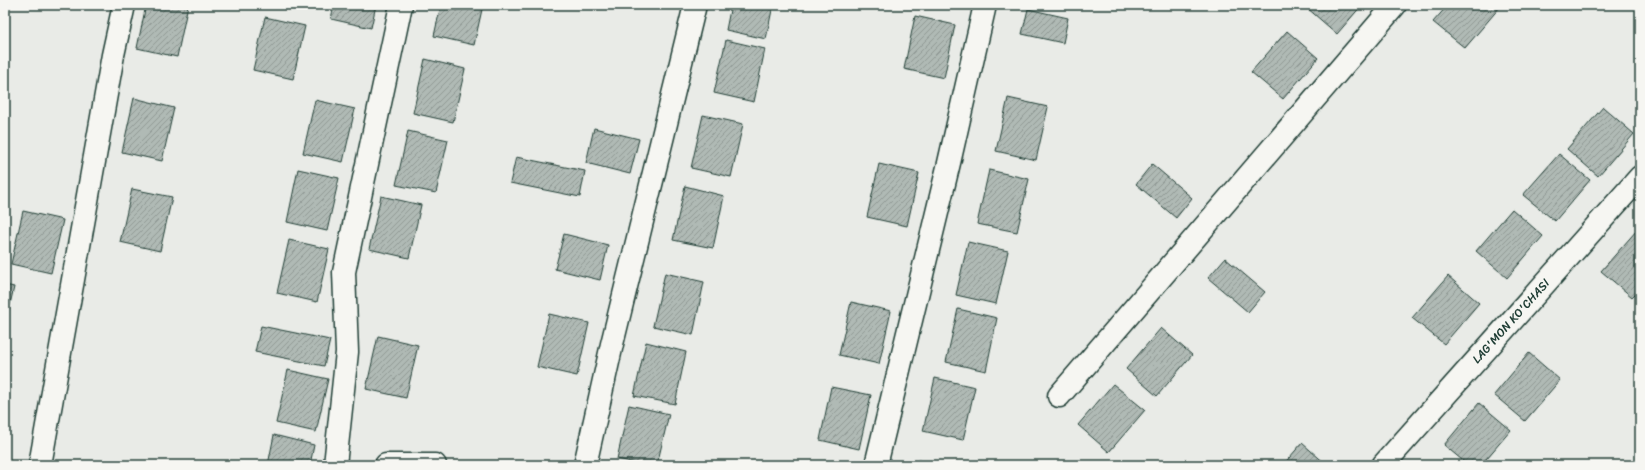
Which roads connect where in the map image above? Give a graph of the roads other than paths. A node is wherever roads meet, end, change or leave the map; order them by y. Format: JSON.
{"nodes":[{"id":1,"x":124,"y":5,"type":"edge"},
{"id":2,"x":401,"y":5,"type":"edge"},
{"id":3,"x":696,"y":5,"type":"edge"},
{"id":4,"x":985,"y":5,"type":"edge"},
{"id":5,"x":1396,"y":5,"type":"edge"},
{"id":6,"x":1640,"y":177,"type":"edge"},
{"id":7,"x":1059,"y":396,"type":"dead end"},
{"id":8,"x":40,"y":465,"type":"edge"},
{"id":9,"x":335,"y":465,"type":"edge"},
{"id":10,"x":386,"y":465,"type":"edge"},
{"id":11,"x":435,"y":465,"type":"edge"},
{"id":12,"x":585,"y":465,"type":"edge"},
{"id":13,"x":876,"y":465,"type":"edge"},
{"id":14,"x":1383,"y":465,"type":"edge"}],
"edges":[{"from":1,"to":8,"type":"street"},
{"from":2,"to":9,"type":"street"},
{"from":3,"to":12,"type":"street"},
{"from":4,"to":13,"type":"street"},
{"from":5,"to":7,"type":"street"},
{"from":6,"to":14,"type":"street","name":"LAG'MON KO'CHASI"},
{"from":10,"to":11,"type":"street"}]}
